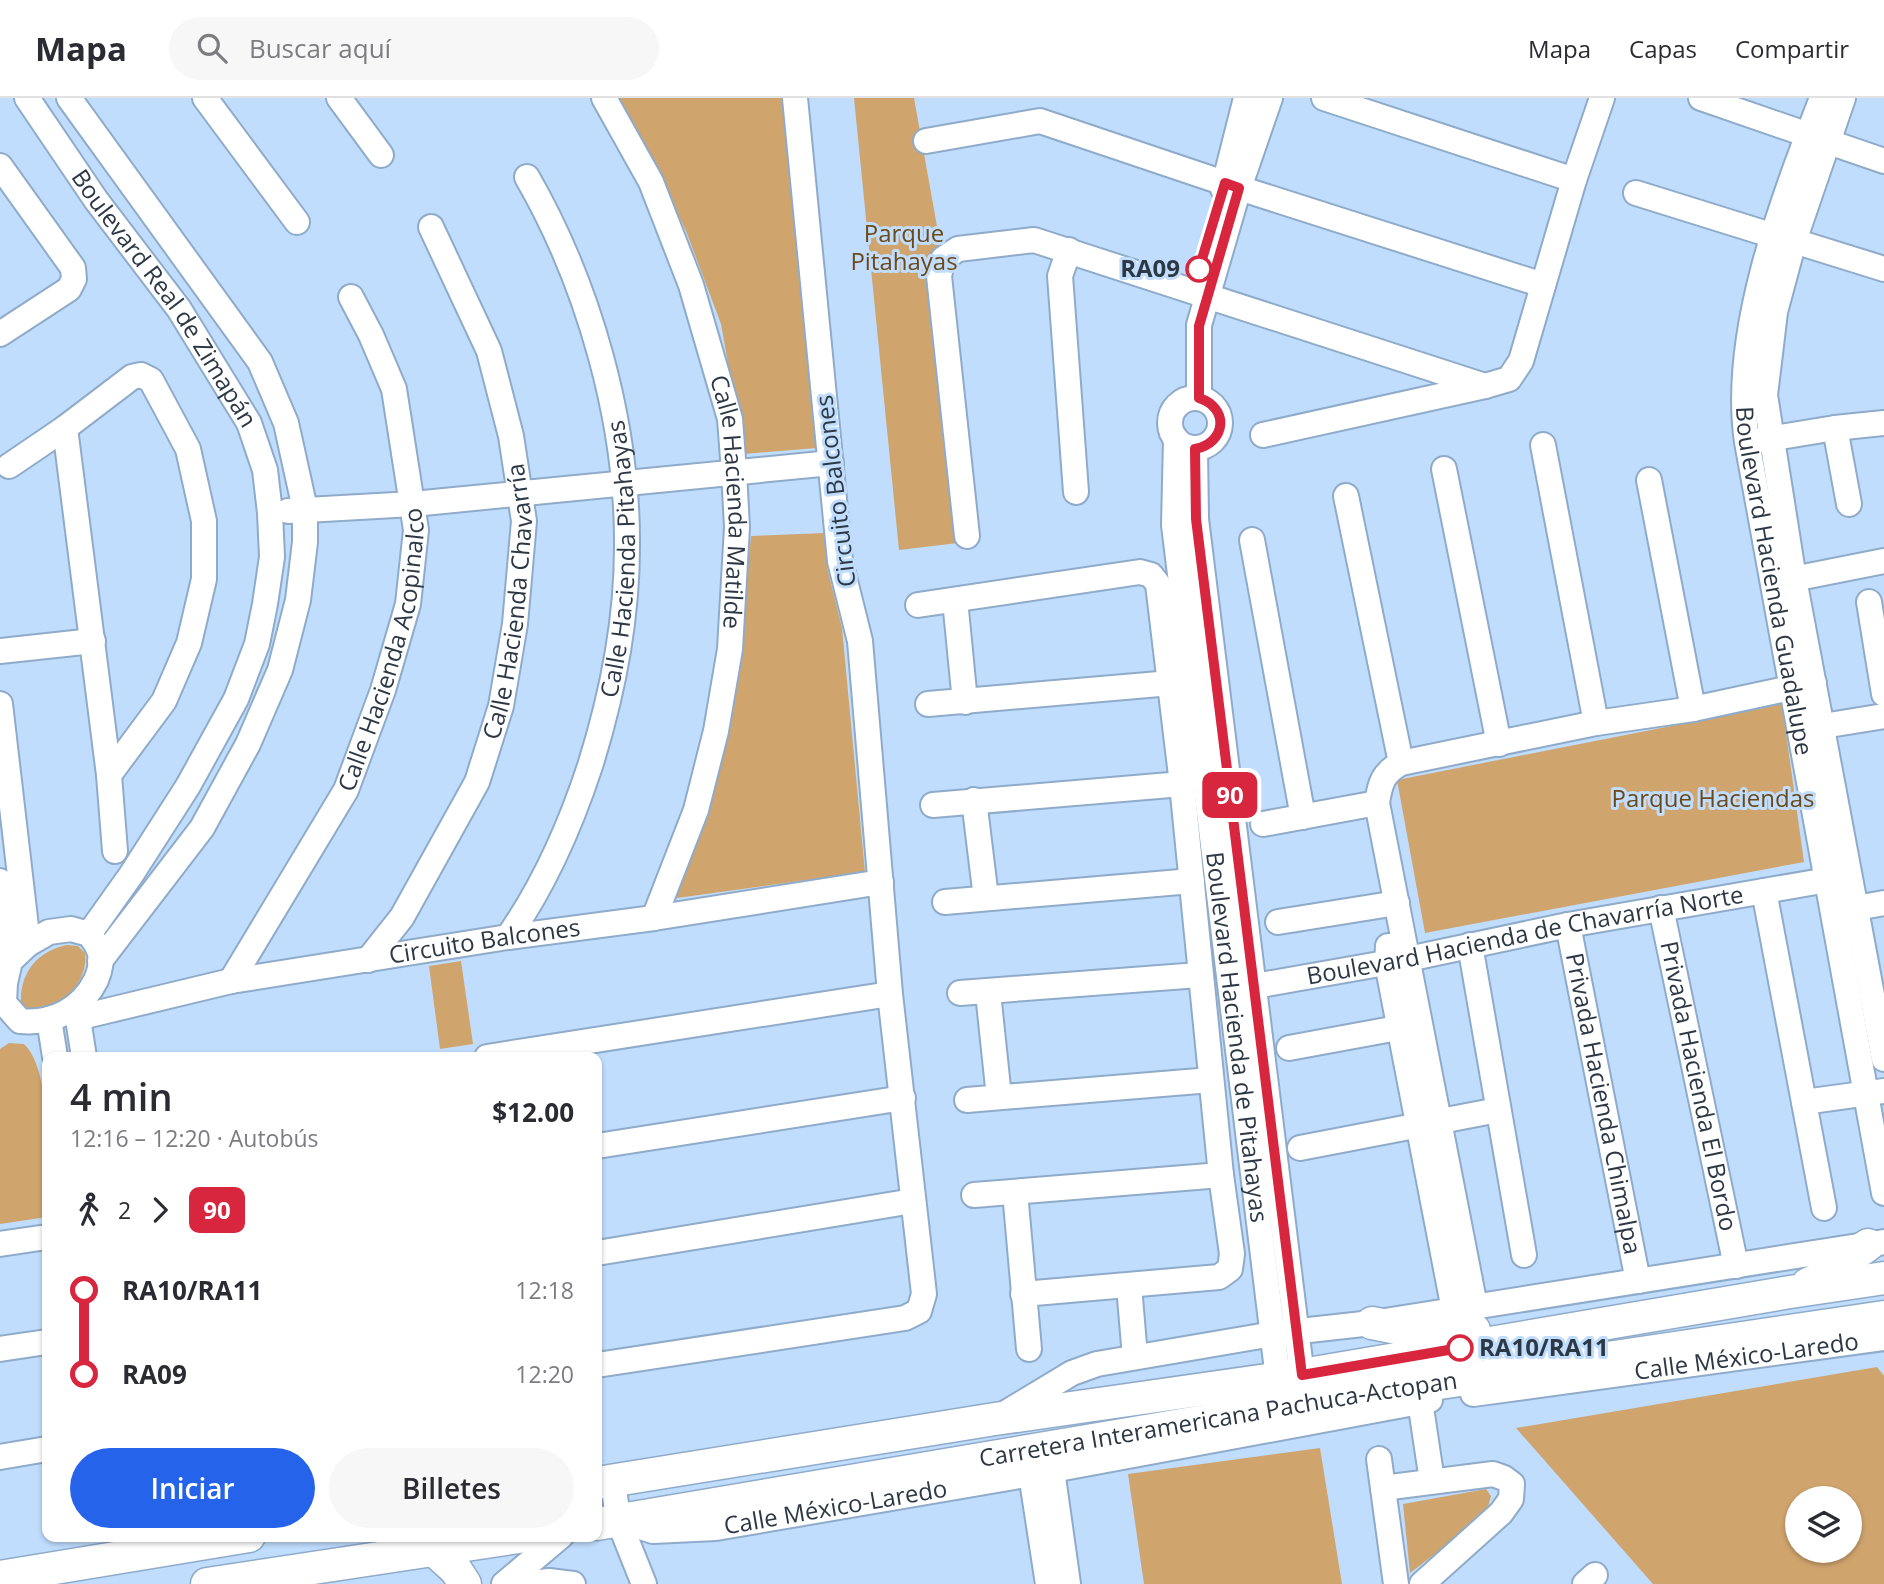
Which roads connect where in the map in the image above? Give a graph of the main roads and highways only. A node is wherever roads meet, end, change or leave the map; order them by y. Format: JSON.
{"nodes":[{"id":1,"x":1876,"y":1243,"type":"edge"},
{"id":2,"x":1884,"y":1278,"type":"edge"},
{"id":3,"x":1790,"y":1292,"type":"junction"},
{"id":4,"x":1884,"y":1317,"type":"edge"},
{"id":5,"x":1372,"y":1323,"type":"road end"},
{"id":6,"x":1560,"y":1331,"type":"junction"},
{"id":7,"x":1753,"y":1337,"type":"junction"},
{"id":8,"x":1685,"y":1364,"type":"road end"},
{"id":9,"x":1226,"y":1385,"type":"junction"},
{"id":10,"x":1363,"y":1390,"type":"junction"},
{"id":11,"x":1293,"y":1402,"type":"junction"},
{"id":12,"x":1227,"y":1419,"type":"junction"},
{"id":13,"x":661,"y":1472,"type":"junction"},
{"id":14,"x":605,"y":1482,"type":"edge"},
{"id":15,"x":667,"y":1511,"type":"junction"},
{"id":16,"x":607,"y":1522,"type":"edge"},
{"id":17,"x":172,"y":1542,"type":"edge"},
{"id":18,"x":486,"y":1542,"type":"edge"},
{"id":19,"x":146,"y":1544,"type":"edge"},
{"id":20,"x":434,"y":1550,"type":"junction"},
{"id":21,"x":0,"y":1577,"type":"edge"},
{"id":22,"x":207,"y":1584,"type":"edge"},
{"id":23,"x":465,"y":1584,"type":"edge"}],
"edges":[{"from":1,"to":3,"type":"main road"},
{"from":2,"to":3,"type":"main road","name":"Carretera Interamericana Pachuca-Actopan"},
{"from":3,"to":6,"type":"main road","name":"Carretera Interamericana Pachuca-Actopan"},
{"from":4,"to":7,"type":"main road","name":"Carretera Interamericana Pachuca-Actopan"},
{"from":5,"to":6,"type":"main road"},
{"from":6,"to":10,"type":"main road","name":"Carretera Interamericana Pachuca-Actopan"},
{"from":7,"to":8,"type":"main road"},
{"from":7,"to":10,"type":"main road","name":"Carretera Interamericana Pachuca-Actopan"},
{"from":9,"to":11,"type":"main road","name":"Carretera Interamericana Pachuca-Actopan"},
{"from":9,"to":12,"type":"main road"},
{"from":9,"to":13,"type":"main road","name":"Carretera Interamericana Pachuca-Actopan"},
{"from":10,"to":11,"type":"main road","name":"Carretera Interamericana Pachuca-Actopan"},
{"from":11,"to":12,"type":"main road","name":"Carretera Interamericana Pachuca-Actopan"},
{"from":12,"to":15,"type":"main road","name":"Carretera Interamericana Pachuca-Actopan"},
{"from":13,"to":14,"type":"main road","name":"Carretera Interamericana Pachuca-Actopan"},
{"from":13,"to":15,"type":"main road"},
{"from":15,"to":16,"type":"main road","name":"Carretera Interamericana Pachuca-Actopan"},
{"from":17,"to":19,"type":"main road"},
{"from":18,"to":20,"type":"main road"},
{"from":19,"to":21,"type":"main road"},
{"from":20,"to":22,"type":"main road"},
{"from":20,"to":23,"type":"main road"}]}
